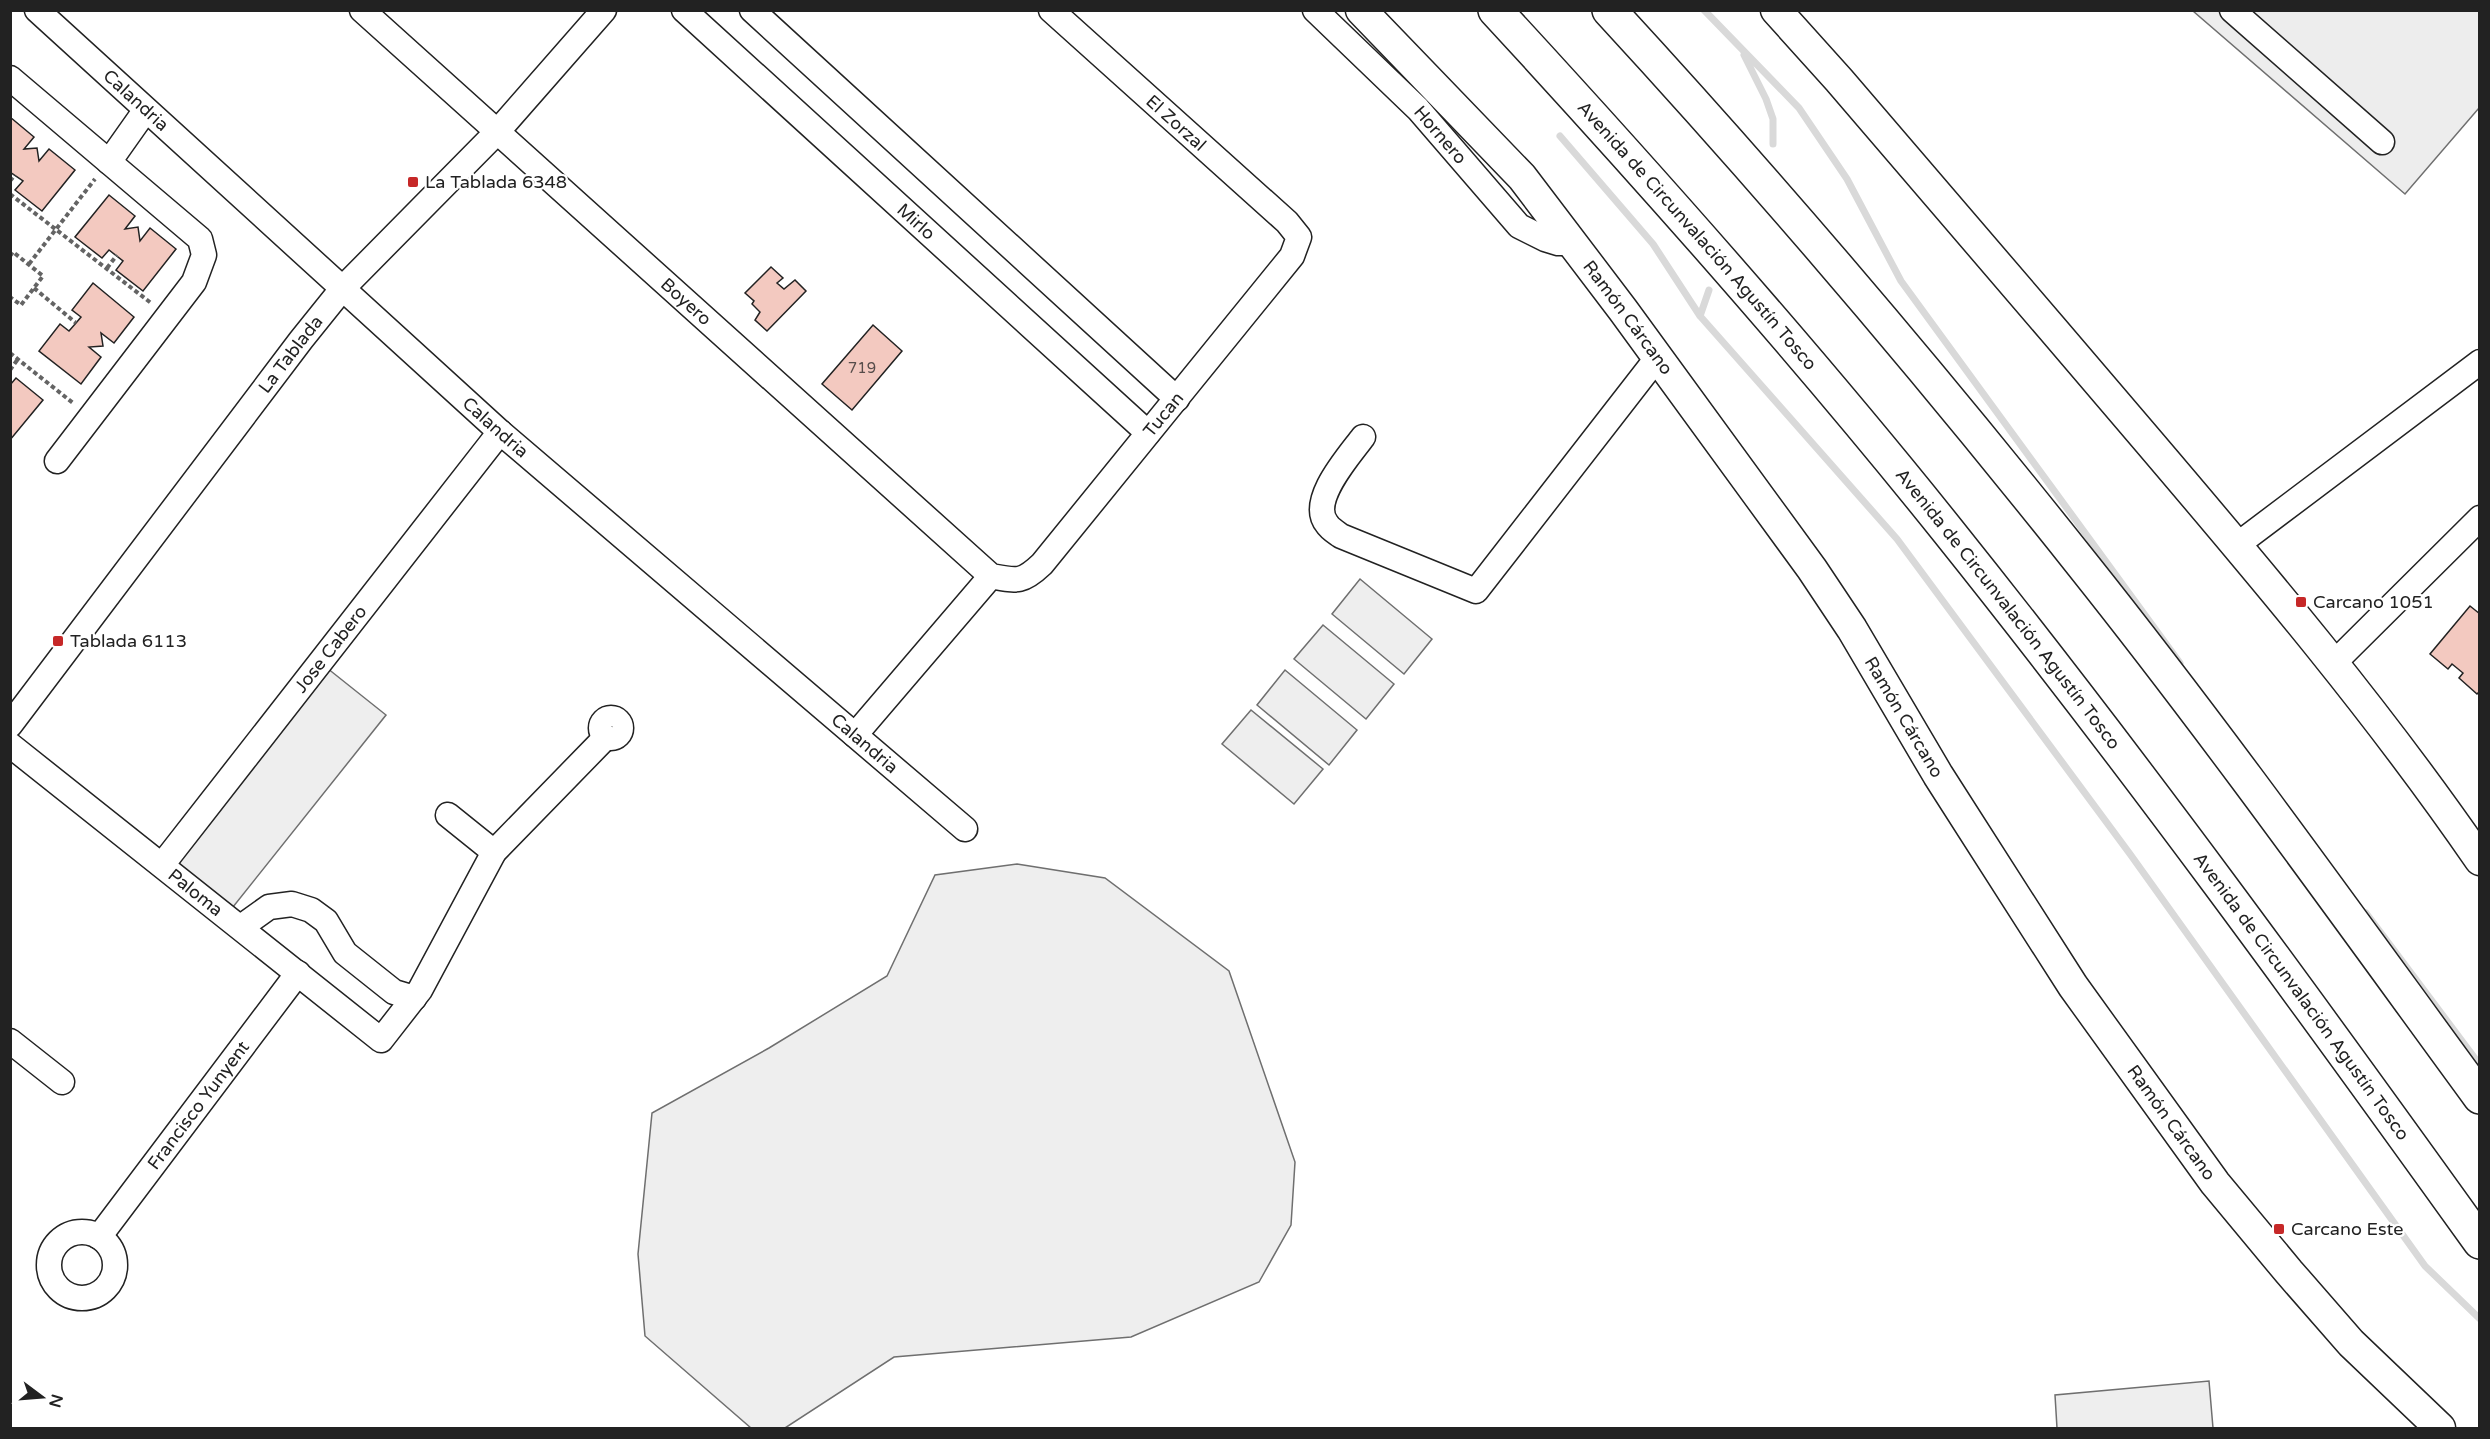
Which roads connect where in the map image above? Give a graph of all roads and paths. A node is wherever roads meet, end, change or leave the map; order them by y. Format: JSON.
{"nodes":[{"id":1,"x":37,"y":10,"type":"edge"},
{"id":2,"x":362,"y":10,"type":"edge"},
{"id":3,"x":604,"y":10,"type":"edge"},
{"id":4,"x":684,"y":10,"type":"edge"},
{"id":5,"x":752,"y":10,"type":"edge"},
{"id":6,"x":1051,"y":10,"type":"edge"},
{"id":7,"x":1315,"y":10,"type":"edge"},
{"id":8,"x":1361,"y":10,"type":"edge"},
{"id":9,"x":1495,"y":10,"type":"edge"},
{"id":10,"x":1776,"y":10,"type":"edge"},
{"id":11,"x":2232,"y":10,"type":"edge"},
{"id":12,"x":1618,"y":20,"type":"edge"},
{"id":13,"x":10,"y":78,"type":"edge"},
{"id":14,"x":145,"y":111,"type":"junction"},
{"id":15,"x":498,"y":131,"type":"junction"},
{"id":16,"x":2382,"y":142,"type":"dead end"},
{"id":17,"x":109,"y":162,"type":"junction"},
{"id":18,"x":15,"y":175,"type":"dead end"},
{"id":19,"x":10,"y":181,"type":"edge"},
{"id":20,"x":10,"y":194,"type":"edge"},
{"id":21,"x":56,"y":228,"type":"junction"},
{"id":22,"x":1299,"y":237,"type":"joint"},
{"id":23,"x":1572,"y":243,"type":"junction"},
{"id":24,"x":117,"y":255,"type":"dead end"},
{"id":25,"x":10,"y":256,"type":"edge"},
{"id":26,"x":29,"y":264,"type":"junction"},
{"id":27,"x":107,"y":268,"type":"junction"},
{"id":28,"x":34,"y":288,"type":"junction"},
{"id":29,"x":342,"y":289,"type":"junction"},
{"id":30,"x":158,"y":293,"type":"dead end"},
{"id":31,"x":10,"y":297,"type":"edge"},
{"id":32,"x":151,"y":303,"type":"junction"},
{"id":33,"x":144,"y":312,"type":"dead end"},
{"id":34,"x":76,"y":323,"type":"dead end"},
{"id":35,"x":10,"y":353,"type":"edge"},
{"id":36,"x":1657,"y":358,"type":"junction"},
{"id":37,"x":18,"y":359,"type":"junction"},
{"id":38,"x":2480,"y":362,"type":"edge"},
{"id":39,"x":10,"y":370,"type":"edge"},
{"id":40,"x":80,"y":394,"type":"dead end"},
{"id":41,"x":1177,"y":399,"type":"junction"},
{"id":42,"x":500,"y":432,"type":"junction"},
{"id":43,"x":1148,"y":433,"type":"junction"},
{"id":44,"x":1363,"y":437,"type":"dead end"},
{"id":45,"x":57,"y":462,"type":"dead end"},
{"id":46,"x":2480,"y":518,"type":"edge"},
{"id":47,"x":2237,"y":545,"type":"junction"},
{"id":48,"x":991,"y":576,"type":"junction"},
{"id":49,"x":2333,"y":664,"type":"junction"},
{"id":50,"x":10,"y":725,"type":"edge"},
{"id":51,"x":855,"y":735,"type":"junction"},
{"id":52,"x":606,"y":736,"type":"dead end"},
{"id":53,"x":10,"y":745,"type":"edge"},
{"id":54,"x":448,"y":815,"type":"dead end"},
{"id":55,"x":965,"y":830,"type":"dead end"},
{"id":56,"x":494,"y":852,"type":"junction"},
{"id":57,"x":2480,"y":860,"type":"edge"},
{"id":58,"x":162,"y":865,"type":"junction"},
{"id":59,"x":282,"y":907,"type":"junction"},
{"id":60,"x":241,"y":927,"type":"junction"},
{"id":61,"x":261,"y":944,"type":"junction"},
{"id":62,"x":298,"y":973,"type":"junction"},
{"id":63,"x":414,"y":998,"type":"junction"},
{"id":64,"x":10,"y":1041,"type":"edge"},
{"id":65,"x":62,"y":1082,"type":"dead end"},
{"id":66,"x":2480,"y":1097,"type":"edge"},
{"id":67,"x":99,"y":1237,"type":"dead end"},
{"id":68,"x":2480,"y":1242,"type":"edge"},
{"id":69,"x":2440,"y":1428,"type":"edge"}],
"edges":[{"from":1,"to":14,"type":"street","name":"Calandria"},
{"from":2,"to":15,"type":"street","name":"Boyero"},
{"from":3,"to":15,"type":"street","name":"La Tablada"},
{"from":4,"to":43,"type":"street","name":"Mirlo"},
{"from":5,"to":41,"type":"street"},
{"from":6,"to":22,"type":"street","name":"El Zorzal"},
{"from":7,"to":23,"type":"street","name":"Hornero"},
{"from":8,"to":23,"type":"main road","name":"Ramón Cárcano"},
{"from":9,"to":68,"type":"highway","name":"Avenida de Circunvalación Agustín Tosco"},
{"from":10,"to":47,"type":"main road"},
{"from":11,"to":16,"type":"street"},
{"from":12,"to":66,"type":"highway"},
{"from":13,"to":17,"type":"street"},
{"from":14,"to":17,"type":"street"},
{"from":14,"to":29,"type":"street","name":"Calandria"},
{"from":15,"to":29,"type":"street","name":"La Tablada"},
{"from":15,"to":48,"type":"street","name":"Boyero"},
{"from":17,"to":21,"type":"path"},
{"from":17,"to":45,"type":"street"},
{"from":18,"to":19,"type":"path"},
{"from":20,"to":21,"type":"path"},
{"from":21,"to":26,"type":"path"},
{"from":21,"to":27,"type":"path"},
{"from":22,"to":41,"type":"street","name":"Tucan"},
{"from":23,"to":36,"type":"main road","name":"Ramón Cárcano"},
{"from":24,"to":27,"type":"path"},
{"from":25,"to":26,"type":"path"},
{"from":26,"to":28,"type":"path"},
{"from":27,"to":32,"type":"path"},
{"from":28,"to":31,"type":"path"},
{"from":28,"to":34,"type":"path"},
{"from":29,"to":42,"type":"street","name":"Calandria"},
{"from":29,"to":50,"type":"street","name":"La Tablada"},
{"from":30,"to":32,"type":"path"},
{"from":32,"to":33,"type":"path"},
{"from":35,"to":37,"type":"path"},
{"from":36,"to":44,"type":"street"},
{"from":36,"to":69,"type":"main road","name":"Ramón Cárcano"},
{"from":37,"to":39,"type":"path"},
{"from":37,"to":40,"type":"path"},
{"from":38,"to":47,"type":"street"},
{"from":41,"to":43,"type":"street","name":"Tucan"},
{"from":42,"to":51,"type":"street","name":"Calandria"},
{"from":42,"to":58,"type":"street","name":"Jose Cabero"},
{"from":43,"to":48,"type":"street","name":"Tucan"},
{"from":46,"to":49,"type":"street"},
{"from":47,"to":49,"type":"main road"},
{"from":48,"to":51,"type":"street"},
{"from":49,"to":57,"type":"main road"},
{"from":51,"to":55,"type":"street","name":"Calandria"},
{"from":52,"to":56,"type":"street"},
{"from":53,"to":58,"type":"street","name":"Paloma"},
{"from":54,"to":56,"type":"street"},
{"from":56,"to":63,"type":"street"},
{"from":58,"to":60,"type":"street","name":"Paloma"},
{"from":59,"to":60,"type":"street"},
{"from":59,"to":61,"type":"street"},
{"from":59,"to":63,"type":"street"},
{"from":60,"to":61,"type":"street","name":"Paloma"},
{"from":61,"to":62,"type":"street","name":"Paloma"},
{"from":62,"to":63,"type":"street","name":"Paloma"},
{"from":62,"to":67,"type":"street","name":"Francisco Yunyent"},
{"from":64,"to":65,"type":"street"}]}
